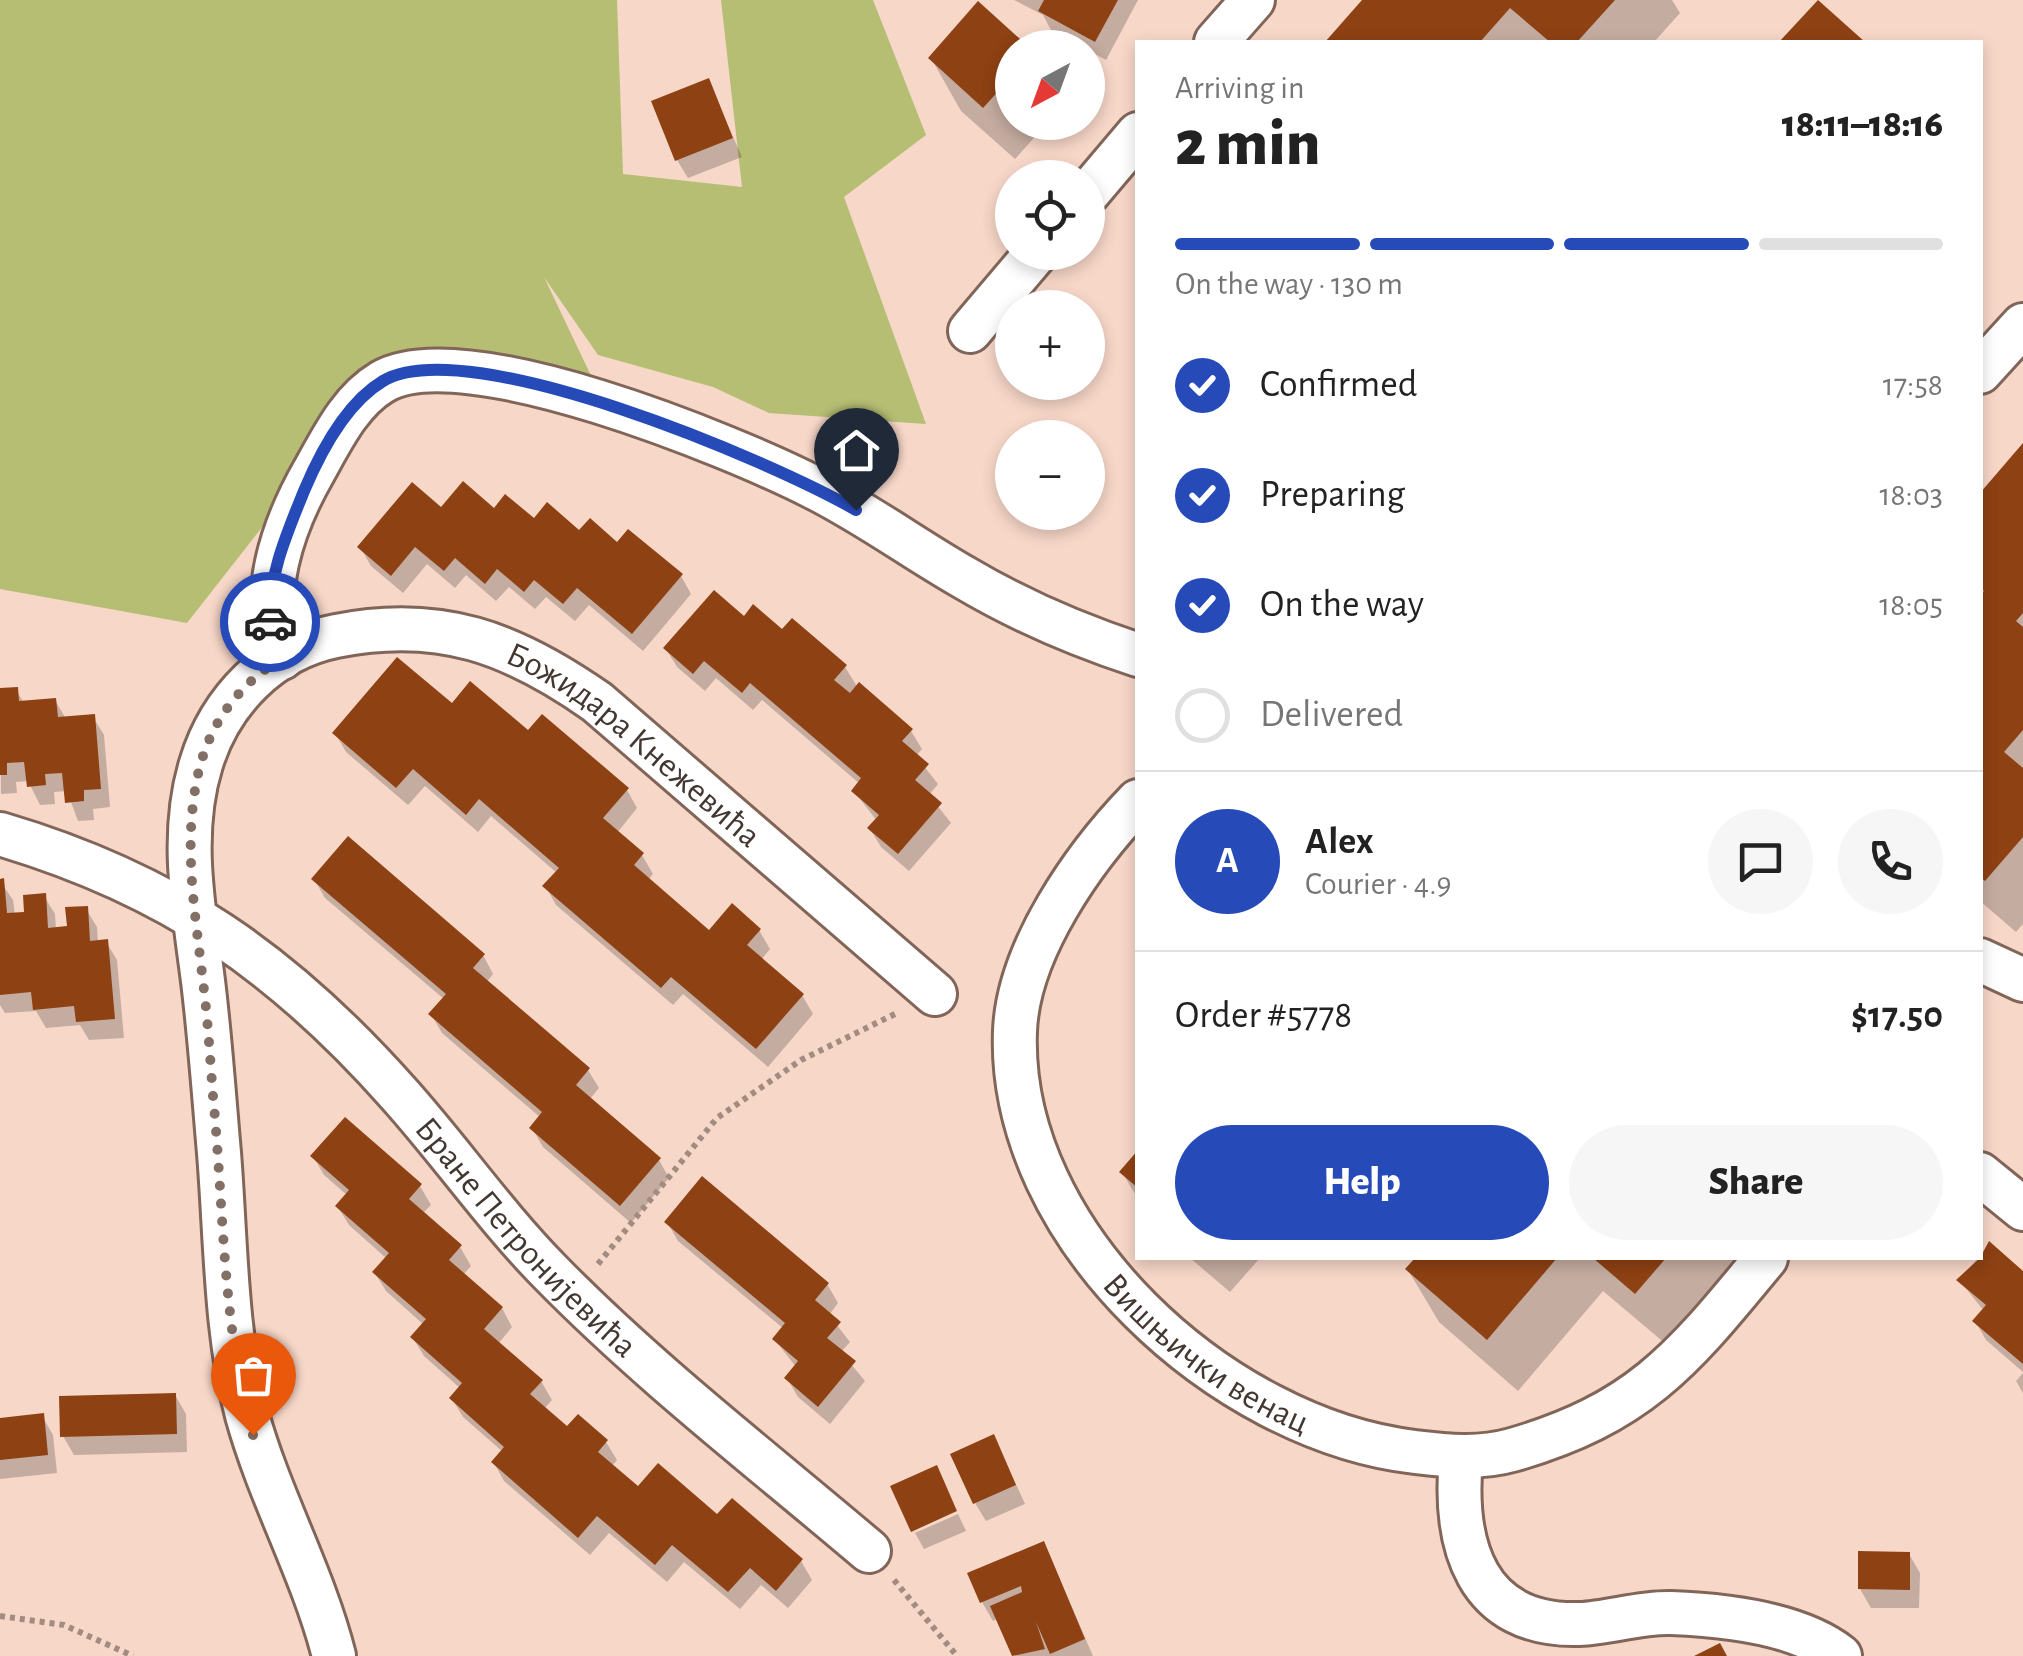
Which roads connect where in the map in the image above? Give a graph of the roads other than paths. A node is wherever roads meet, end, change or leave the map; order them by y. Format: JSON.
{"nodes":[{"id":1,"x":1241,"y":3,"type":"edge"},
{"id":2,"x":1217,"y":40,"type":"edge"},
{"id":3,"x":1135,"y":138,"type":"edge"},
{"id":4,"x":1105,"y":173,"type":"edge"},
{"id":5,"x":1022,"y":270,"type":"edge"},
{"id":6,"x":2023,"y":325,"type":"edge"},
{"id":7,"x":970,"y":331,"type":"dead end"},
{"id":8,"x":1983,"y":369,"type":"edge"},
{"id":9,"x":1135,"y":654,"type":"edge"},
{"id":10,"x":282,"y":658,"type":"junction"},
{"id":11,"x":1135,"y":804,"type":"edge"},
{"id":12,"x":0,"y":834,"type":"edge"},
{"id":13,"x":192,"y":913,"type":"junction"},
{"id":14,"x":1983,"y":961,"type":"edge"},
{"id":15,"x":2023,"y":980,"type":"edge"},
{"id":16,"x":935,"y":994,"type":"road end"},
{"id":17,"x":1983,"y":1176,"type":"edge"},
{"id":18,"x":2023,"y":1209,"type":"edge"},
{"id":19,"x":1764,"y":1260,"type":"edge"},
{"id":20,"x":1461,"y":1458,"type":"junction"},
{"id":21,"x":869,"y":1551,"type":"road end"},
{"id":22,"x":334,"y":1656,"type":"edge"},
{"id":23,"x":1840,"y":1656,"type":"edge"}],
"edges":[{"from":1,"to":2,"type":"street"},
{"from":3,"to":4,"type":"street"},
{"from":5,"to":7,"type":"street"},
{"from":6,"to":8,"type":"street"},
{"from":9,"to":10,"type":"street"},
{"from":10,"to":13,"type":"street","name":"Божидара Кнежевића"},
{"from":10,"to":16,"type":"street","name":"Божидара Кнежевића"},
{"from":11,"to":20,"type":"street","name":"Вишњички венац"},
{"from":12,"to":13,"type":"street","name":"Бране Петронијевића"},
{"from":13,"to":21,"type":"street","name":"Бране Петронијевића"},
{"from":13,"to":22,"type":"street","name":"Божидара Кнежевића"},
{"from":14,"to":15,"type":"street"},
{"from":17,"to":18,"type":"street"},
{"from":19,"to":20,"type":"street","name":"Вишњички венац"},
{"from":20,"to":23,"type":"street"}]}
